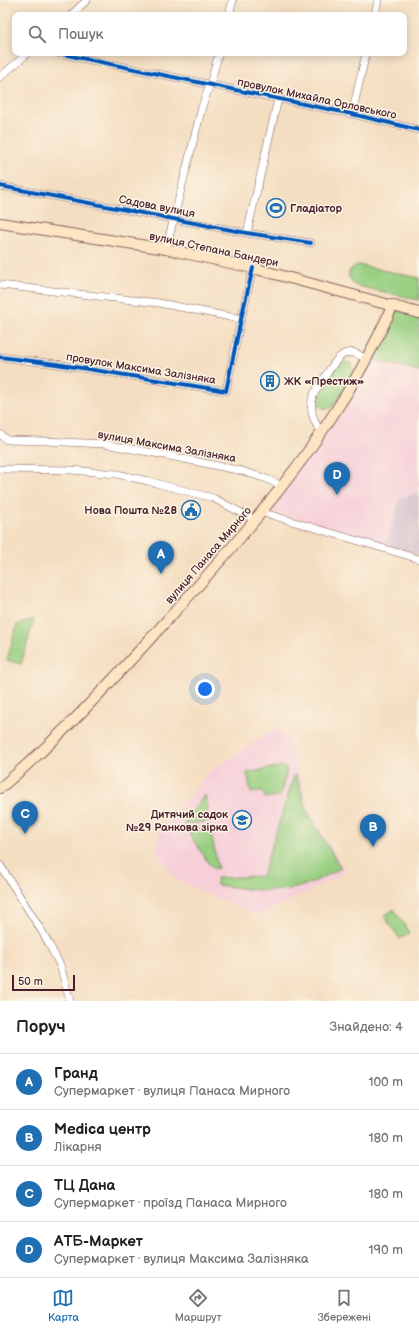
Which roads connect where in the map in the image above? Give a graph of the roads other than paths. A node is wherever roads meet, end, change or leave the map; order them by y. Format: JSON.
{"nodes":[{"id":1,"x":87,"y":0,"type":"edge"},
{"id":2,"x":233,"y":0,"type":"edge"},
{"id":3,"x":378,"y":0,"type":"edge"},
{"id":4,"x":74,"y":12,"type":"edge"},
{"id":5,"x":230,"y":12,"type":"edge"},
{"id":6,"x":376,"y":12,"type":"edge"},
{"id":7,"x":24,"y":56,"type":"edge"},
{"id":8,"x":72,"y":56,"type":"edge"},
{"id":9,"x":218,"y":56,"type":"edge"},
{"id":10,"x":365,"y":56,"type":"edge"},
{"id":11,"x":0,"y":77,"type":"edge"},
{"id":12,"x":210,"y":84,"type":"junction"},
{"id":13,"x":278,"y":99,"type":"junction"},
{"id":14,"x":352,"y":114,"type":"junction"},
{"id":15,"x":419,"y":130,"type":"edge"},
{"id":16,"x":0,"y":186,"type":"edge"},
{"id":17,"x":174,"y":219,"type":"junction"},
{"id":18,"x":0,"y":222,"type":"edge"},
{"id":19,"x":247,"y":232,"type":"junction"},
{"id":20,"x":311,"y":243,"type":"dead end"},
{"id":21,"x":166,"y":249,"type":"junction"},
{"id":22,"x":253,"y":268,"type":"junction"},
{"id":23,"x":0,"y":285,"type":"edge"},
{"id":24,"x":393,"y":305,"type":"junction"},
{"id":25,"x":419,"y":313,"type":"edge"},
{"id":26,"x":240,"y":318,"type":"junction"},
{"id":27,"x":0,"y":357,"type":"edge"},
{"id":28,"x":366,"y":360,"type":"junction"},
{"id":29,"x":322,"y":431,"type":"junction"},
{"id":30,"x":0,"y":434,"type":"edge"},
{"id":31,"x":0,"y":469,"type":"edge"},
{"id":32,"x":282,"y":486,"type":"junction"},
{"id":33,"x":258,"y":516,"type":"junction"},
{"id":34,"x":419,"y":559,"type":"edge"},
{"id":35,"x":0,"y":788,"type":"edge"},
{"id":36,"x":0,"y":865,"type":"edge"},
{"id":37,"x":70,"y":1001,"type":"edge"}],
"edges":[{"from":1,"to":4,"type":"street"},
{"from":2,"to":5,"type":"street"},
{"from":3,"to":6,"type":"street"},
{"from":7,"to":11,"type":"street"},
{"from":8,"to":12,"type":"street","name":"провулок Михайла Орловського"},
{"from":9,"to":12,"type":"street"},
{"from":10,"to":14,"type":"street"},
{"from":12,"to":13,"type":"street","name":"провулок Михайла Орловського"},
{"from":12,"to":17,"type":"street"},
{"from":13,"to":14,"type":"street","name":"провулок Михайла Орловського"},
{"from":13,"to":19,"type":"street"},
{"from":14,"to":15,"type":"street","name":"провулок Михайла Орловського"},
{"from":16,"to":17,"type":"street","name":"Садова вулиця"},
{"from":17,"to":19,"type":"street","name":"Садова вулиця"},
{"from":17,"to":21,"type":"street"},
{"from":18,"to":21,"type":"main road","name":"вулиця Степана Бандери"},
{"from":19,"to":20,"type":"street","name":"Садова вулиця"},
{"from":21,"to":22,"type":"main road","name":"вулиця Степана Бандери"},
{"from":22,"to":24,"type":"main road","name":"вулиця Степана Бандери"},
{"from":22,"to":26,"type":"street","name":"провулок Максима Залізняка"},
{"from":23,"to":26,"type":"street"},
{"from":24,"to":25,"type":"main road","name":"вулиця Степана Бандери"},
{"from":24,"to":28,"type":"main road","name":"вулиця Панаса Мирного"},
{"from":26,"to":27,"type":"street","name":"провулок Максима Залізняка"},
{"from":28,"to":29,"type":"main road","name":"вулиця Панаса Мирного"},
{"from":28,"to":29,"type":"street"},
{"from":29,"to":32,"type":"main road","name":"вулиця Панаса Мирного"},
{"from":30,"to":32,"type":"street","name":"вулиця Максима Залізняка"},
{"from":31,"to":33,"type":"street"},
{"from":32,"to":33,"type":"main road","name":"вулиця Панаса Мирного"},
{"from":33,"to":34,"type":"street"},
{"from":33,"to":35,"type":"main road","name":"вулиця Панаса Мирного"},
{"from":36,"to":37,"type":"street"}]}
